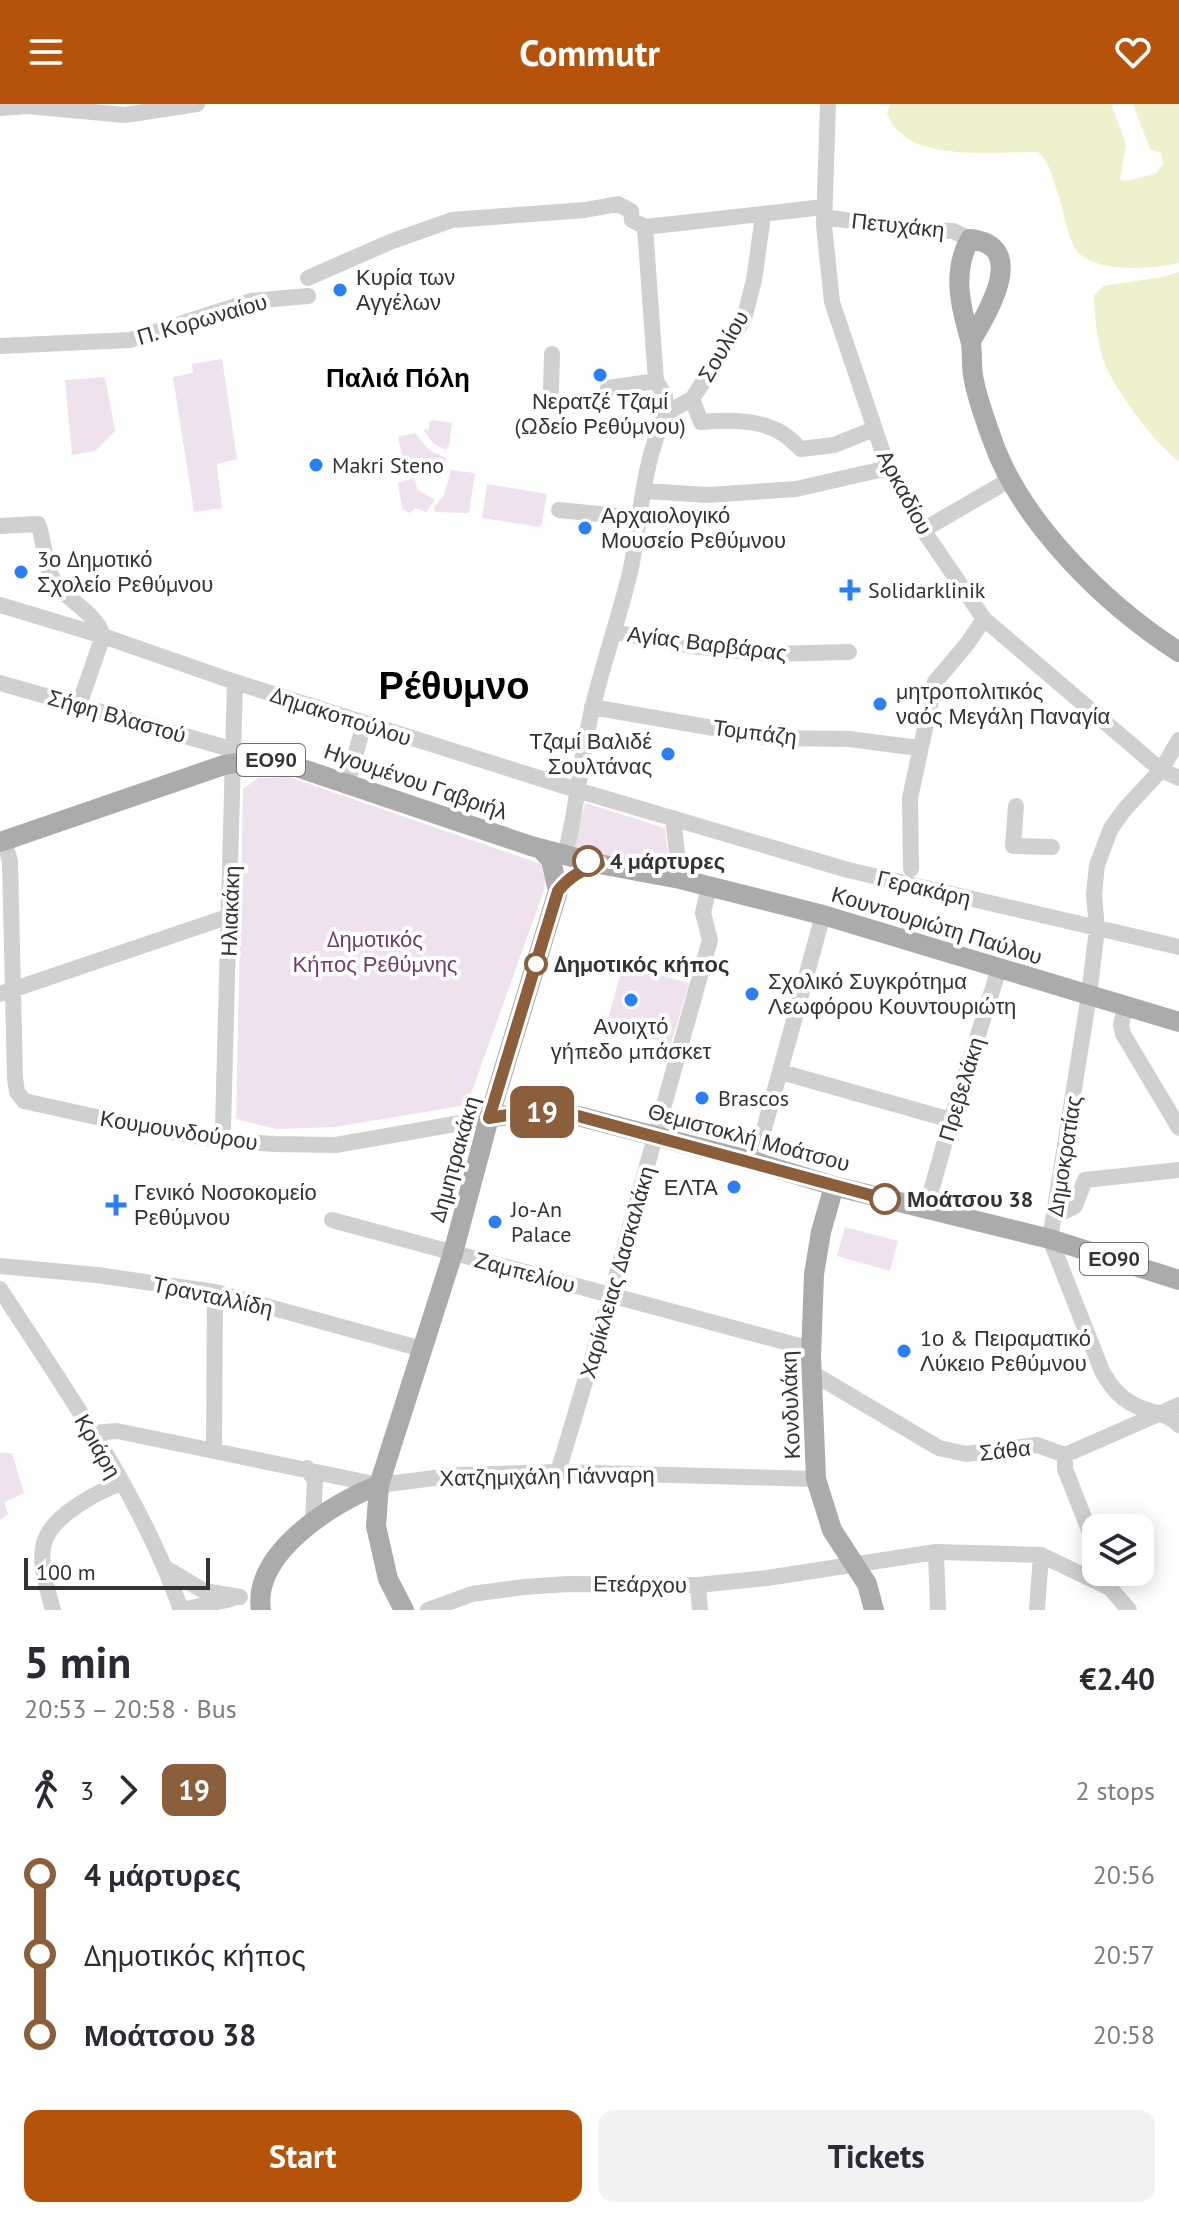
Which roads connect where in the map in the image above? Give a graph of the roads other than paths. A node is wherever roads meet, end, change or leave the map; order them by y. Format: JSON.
{"nodes":[{"id":1,"x":197,"y":104,"type":"edge"},
{"id":2,"x":828,"y":104,"type":"edge"},
{"id":3,"x":0,"y":108,"type":"edge"},
{"id":4,"x":824,"y":212,"type":"junction"},
{"id":5,"x":763,"y":216,"type":"junction"},
{"id":6,"x":645,"y":227,"type":"junction"},
{"id":7,"x":970,"y":239,"type":"junction"},
{"id":8,"x":971,"y":341,"type":"junction"},
{"id":9,"x":0,"y":346,"type":"edge"},
{"id":10,"x":552,"y":354,"type":"dead end"},
{"id":11,"x":656,"y":381,"type":"junction"},
{"id":12,"x":608,"y":388,"type":"dead end"},
{"id":13,"x":551,"y":390,"type":"dead end"},
{"id":14,"x":692,"y":399,"type":"junction"},
{"id":15,"x":666,"y":413,"type":"junction"},
{"id":16,"x":874,"y":429,"type":"junction"},
{"id":17,"x":888,"y":468,"type":"junction"},
{"id":18,"x":1011,"y":479,"type":"junction"},
{"id":19,"x":644,"y":491,"type":"junction"},
{"id":20,"x":559,"y":510,"type":"dead end"},
{"id":21,"x":639,"y":518,"type":"junction"},
{"id":22,"x":0,"y":526,"type":"edge"},
{"id":23,"x":923,"y":530,"type":"junction"},
{"id":24,"x":0,"y":605,"type":"edge"},
{"id":25,"x":984,"y":619,"type":"junction"},
{"id":26,"x":614,"y":632,"type":"junction"},
{"id":27,"x":103,"y":636,"type":"junction"},
{"id":28,"x":849,"y":652,"type":"dead end"},
{"id":29,"x":1179,"y":652,"type":"edge"},
{"id":30,"x":235,"y":682,"type":"junction"},
{"id":31,"x":0,"y":683,"type":"edge"},
{"id":32,"x":79,"y":705,"type":"junction"},
{"id":33,"x":592,"y":707,"type":"junction"},
{"id":34,"x":364,"y":724,"type":"junction"},
{"id":35,"x":1179,"y":740,"type":"edge"},
{"id":36,"x":919,"y":748,"type":"junction"},
{"id":37,"x":234,"y":756,"type":"junction"},
{"id":38,"x":1161,"y":770,"type":"junction"},
{"id":39,"x":1179,"y":778,"type":"edge"},
{"id":40,"x":347,"y":784,"type":"junction"},
{"id":41,"x":580,"y":791,"type":"junction"},
{"id":42,"x":1016,"y":806,"type":"dead end"},
{"id":43,"x":673,"y":818,"type":"junction"},
{"id":44,"x":2,"y":842,"type":"edge"},
{"id":45,"x":1052,"y":847,"type":"dead end"},
{"id":46,"x":541,"y":849,"type":"junction"},
{"id":47,"x":565,"y":855,"type":"junction"},
{"id":48,"x":599,"y":864,"type":"junction"},
{"id":49,"x":911,"y":869,"type":"dead end"},
{"id":50,"x":680,"y":879,"type":"junction"},
{"id":51,"x":709,"y":886,"type":"junction"},
{"id":52,"x":558,"y":891,"type":"junction"},
{"id":53,"x":823,"y":915,"type":"junction"},
{"id":54,"x":230,"y":916,"type":"junction"},
{"id":55,"x":1097,"y":929,"type":"junction"},
{"id":56,"x":1179,"y":947,"type":"edge"},
{"id":57,"x":999,"y":969,"type":"junction"},
{"id":58,"x":6,"y":991,"type":"edge"},
{"id":59,"x":1089,"y":995,"type":"junction"},
{"id":60,"x":1126,"y":1005,"type":"junction"},
{"id":61,"x":1179,"y":1022,"type":"edge"},
{"id":62,"x":781,"y":1072,"type":"junction"},
{"id":63,"x":489,"y":1118,"type":"junction"},
{"id":64,"x":951,"y":1120,"type":"junction"},
{"id":65,"x":1179,"y":1128,"type":"edge"},
{"id":66,"x":656,"y":1137,"type":"junction"},
{"id":67,"x":220,"y":1140,"type":"junction"},
{"id":68,"x":755,"y":1162,"type":"junction"},
{"id":69,"x":1179,"y":1170,"type":"edge"},
{"id":70,"x":834,"y":1186,"type":"junction"},
{"id":71,"x":926,"y":1209,"type":"junction"},
{"id":72,"x":1055,"y":1216,"type":"junction"},
{"id":73,"x":332,"y":1220,"type":"dead end"},
{"id":74,"x":1050,"y":1239,"type":"junction"},
{"id":75,"x":453,"y":1253,"type":"junction"},
{"id":76,"x":0,"y":1266,"type":"edge"},
{"id":77,"x":1179,"y":1280,"type":"edge"},
{"id":78,"x":0,"y":1289,"type":"edge"},
{"id":79,"x":215,"y":1292,"type":"junction"},
{"id":80,"x":611,"y":1295,"type":"junction"},
{"id":81,"x":422,"y":1349,"type":"junction"},
{"id":82,"x":811,"y":1349,"type":"junction"},
{"id":83,"x":812,"y":1373,"type":"junction"},
{"id":84,"x":1179,"y":1405,"type":"edge"},
{"id":85,"x":1162,"y":1413,"type":"junction"},
{"id":86,"x":1179,"y":1425,"type":"edge"},
{"id":87,"x":93,"y":1433,"type":"junction"},
{"id":88,"x":214,"y":1450,"type":"junction"},
{"id":89,"x":1065,"y":1455,"type":"junction"},
{"id":90,"x":307,"y":1468,"type":"junction"},
{"id":91,"x":558,"y":1472,"type":"junction"},
{"id":92,"x":816,"y":1479,"type":"junction"},
{"id":93,"x":121,"y":1483,"type":"junction"},
{"id":94,"x":379,"y":1485,"type":"junction"},
{"id":95,"x":1083,"y":1514,"type":"edge"},
{"id":96,"x":313,"y":1520,"type":"junction"},
{"id":97,"x":936,"y":1552,"type":"junction"},
{"id":98,"x":1041,"y":1555,"type":"junction"},
{"id":99,"x":853,"y":1563,"type":"junction"},
{"id":100,"x":167,"y":1569,"type":"junction"},
{"id":101,"x":1082,"y":1570,"type":"edge"},
{"id":102,"x":698,"y":1585,"type":"junction"},
{"id":103,"x":1114,"y":1586,"type":"edge"},
{"id":104,"x":253,"y":1602,"type":"edge"},
{"id":105,"x":53,"y":1610,"type":"edge"},
{"id":106,"x":182,"y":1610,"type":"edge"},
{"id":107,"x":404,"y":1610,"type":"edge"},
{"id":108,"x":428,"y":1610,"type":"edge"},
{"id":109,"x":700,"y":1610,"type":"edge"},
{"id":110,"x":874,"y":1610,"type":"edge"},
{"id":111,"x":938,"y":1610,"type":"edge"},
{"id":112,"x":1037,"y":1610,"type":"edge"},
{"id":113,"x":1129,"y":1610,"type":"edge"}],
"edges":[{"from":1,"to":3,"type":"street"},
{"from":2,"to":4,"type":"street","name":"Αρκαδίου"},
{"from":4,"to":5,"type":"street","name":"Πετυχάκη"},
{"from":4,"to":7,"type":"street","name":"Πετυχάκη"},
{"from":4,"to":16,"type":"street","name":"Αρκαδίου"},
{"from":5,"to":6,"type":"street","name":"Πετυχάκη"},
{"from":5,"to":14,"type":"street","name":"Σουλίου"},
{"from":6,"to":9,"type":"street","name":"Π. Κορωναίου"},
{"from":6,"to":11,"type":"street"},
{"from":7,"to":8,"type":"main road"},
{"from":7,"to":8,"type":"main road"},
{"from":8,"to":18,"type":"main road"},
{"from":10,"to":13,"type":"street"},
{"from":11,"to":12,"type":"street"},
{"from":11,"to":15,"type":"street"},
{"from":14,"to":15,"type":"street","name":"Σουλίου"},
{"from":14,"to":16,"type":"street"},
{"from":15,"to":19,"type":"street"},
{"from":16,"to":17,"type":"street","name":"Αρκαδίου"},
{"from":17,"to":19,"type":"street"},
{"from":17,"to":23,"type":"street","name":"Αρκαδίου"},
{"from":18,"to":23,"type":"street"},
{"from":18,"to":29,"type":"main road"},
{"from":19,"to":21,"type":"street"},
{"from":20,"to":21,"type":"street"},
{"from":21,"to":26,"type":"street"},
{"from":22,"to":27,"type":"street"},
{"from":23,"to":25,"type":"street","name":"Αρκαδίου"},
{"from":24,"to":27,"type":"street","name":"Δημακοπούλου"},
{"from":25,"to":36,"type":"street"},
{"from":25,"to":38,"type":"street","name":"Αρκαδίου"},
{"from":26,"to":28,"type":"street","name":"Αγίας Βαρβάρας"},
{"from":26,"to":33,"type":"street"},
{"from":27,"to":30,"type":"street","name":"Δημακοπούλου"},
{"from":27,"to":32,"type":"street"},
{"from":30,"to":34,"type":"street","name":"Δημακοπούλου"},
{"from":30,"to":37,"type":"street","name":"Ηλιακάκη"},
{"from":31,"to":32,"type":"street","name":"Σήφη Βλαστού"},
{"from":32,"to":37,"type":"street","name":"Σήφη Βλαστού"},
{"from":33,"to":36,"type":"street","name":"Τομπάζη"},
{"from":33,"to":41,"type":"street"},
{"from":34,"to":40,"type":"street"},
{"from":34,"to":41,"type":"street","name":"Δημακοπούλου"},
{"from":35,"to":38,"type":"street","name":"Δημοκρατίας"},
{"from":36,"to":49,"type":"street"},
{"from":37,"to":40,"type":"main road","name":"Ηγουμένου Γαβριήλ","number":"ΕΟ90"},
{"from":37,"to":44,"type":"main road","name":"Ηγουμένου Γαβριήλ","number":"ΕΟ90"},
{"from":37,"to":54,"type":"street","name":"Ηλιακάκη"},
{"from":38,"to":39,"type":"street","name":"Αρκαδίου"},
{"from":38,"to":55,"type":"street","name":"Δημοκρατίας"},
{"from":40,"to":46,"type":"main road","name":"Ηγουμένου Γαβριήλ","number":"ΕΟ90"},
{"from":41,"to":43,"type":"street","name":"Δημακοπούλου"},
{"from":41,"to":47,"type":"street"},
{"from":42,"to":45,"type":"street"},
{"from":43,"to":50,"type":"street"},
{"from":43,"to":55,"type":"street","name":"Γερακάρη"},
{"from":44,"to":58,"type":"street"},
{"from":46,"to":47,"type":"main road","number":"ΕΟ90"},
{"from":46,"to":52,"type":"main road"},
{"from":47,"to":48,"type":"main road","number":"ΕΟ90"},
{"from":48,"to":50,"type":"main road","number":"ΕΟ90"},
{"from":48,"to":52,"type":"main road"},
{"from":50,"to":51,"type":"main road","name":"Κουντουριώτη Παύλου","number":"ΕΟ90"},
{"from":51,"to":53,"type":"main road","name":"Κουντουριώτη Παύλου","number":"ΕΟ90"},
{"from":51,"to":66,"type":"street","name":"Χαρίκλειας Δασκαλάκη"},
{"from":52,"to":63,"type":"main road","name":"Δημητρακάκη"},
{"from":53,"to":57,"type":"main road","name":"Κουντουριώτη Παύλου","number":"ΕΟ90"},
{"from":53,"to":62,"type":"street"},
{"from":54,"to":58,"type":"street"},
{"from":54,"to":67,"type":"street","name":"Ηλιακάκη"},
{"from":55,"to":56,"type":"street","name":"Γερακάρη"},
{"from":55,"to":59,"type":"street","name":"Δημοκρατίας"},
{"from":57,"to":59,"type":"main road","name":"Κουντουριώτη Παύλου","number":"ΕΟ90"},
{"from":57,"to":64,"type":"street","name":"Πρεβελάκη"},
{"from":58,"to":67,"type":"street","name":"Κουμουνδούρου"},
{"from":59,"to":60,"type":"main road","name":"Κουντουριώτη Παύλου","number":"ΕΟ90"},
{"from":59,"to":72,"type":"street","name":"Δημοκρατίας"},
{"from":60,"to":61,"type":"main road","name":"Κουντουριώτη Παύλου","number":"ΕΟ90"},
{"from":60,"to":65,"type":"street"},
{"from":62,"to":64,"type":"street"},
{"from":62,"to":68,"type":"street"},
{"from":63,"to":66,"type":"main road","name":"Θεμιστοκλή Μοάτσου","number":"ΕΟ90"},
{"from":63,"to":67,"type":"street","name":"Κουμουνδούρου"},
{"from":63,"to":75,"type":"main road","name":"Δημητρακάκη"},
{"from":64,"to":71,"type":"street","name":"Πρεβελάκη"},
{"from":66,"to":68,"type":"main road","name":"Θεμιστοκλή Μοάτσου","number":"ΕΟ90"},
{"from":66,"to":80,"type":"street","name":"Χαρίκλειας Δασκαλάκη"},
{"from":68,"to":70,"type":"main road","name":"Θεμιστοκλή Μοάτσου","number":"ΕΟ90"},
{"from":69,"to":72,"type":"street"},
{"from":70,"to":71,"type":"main road","name":"Θεμιστοκλή Μοάτσου","number":"ΕΟ90"},
{"from":70,"to":82,"type":"main road","name":"Κονδυλάκη"},
{"from":71,"to":74,"type":"main road","name":"Θεμιστοκλή Μοάτσου","number":"ΕΟ90"},
{"from":72,"to":74,"type":"street","name":"Δημοκρατίας"},
{"from":73,"to":75,"type":"street","name":"Ζαμπελίου"},
{"from":74,"to":77,"type":"main road","name":"Θεμιστοκλή Μοάτσου","number":"ΕΟ90"},
{"from":74,"to":85,"type":"street","name":"Δημοκρατίας"},
{"from":75,"to":80,"type":"street","name":"Ζαμπελίου"},
{"from":75,"to":81,"type":"main road","name":"Δημητρακάκη"},
{"from":76,"to":79,"type":"street","name":"Τρανταλλίδη"},
{"from":78,"to":87,"type":"street","name":"Κριάρη"},
{"from":79,"to":81,"type":"street","name":"Τρανταλλίδη"},
{"from":79,"to":88,"type":"street"},
{"from":80,"to":82,"type":"street","name":"Ζαμπελίου"},
{"from":80,"to":91,"type":"street","name":"Χαρίκλειας Δασκαλάκη"},
{"from":81,"to":94,"type":"main road","name":"Δημητρακάκη"},
{"from":82,"to":83,"type":"main road","name":"Κονδυλάκη"},
{"from":83,"to":89,"type":"street","name":"Σάθα"},
{"from":83,"to":92,"type":"main road","name":"Κονδυλάκη"},
{"from":84,"to":85,"type":"street"},
{"from":85,"to":86,"type":"street","name":"Δημοκρατίας"},
{"from":85,"to":89,"type":"street"},
{"from":87,"to":88,"type":"street","name":"Χατζημιχάλη Γιάνναρη"},
{"from":87,"to":93,"type":"street","name":"Κριάρη"},
{"from":88,"to":90,"type":"street","name":"Χατζημιχάλη Γιάνναρη"},
{"from":89,"to":95,"type":"street"},
{"from":90,"to":94,"type":"street","name":"Χατζημιχάλη Γιάνναρη"},
{"from":90,"to":96,"type":"street"},
{"from":91,"to":92,"type":"street","name":"Χατζημιχάλη Γιάνναρη"},
{"from":91,"to":94,"type":"street","name":"Χατζημιχάλη Γιάνναρη"},
{"from":92,"to":99,"type":"main road","name":"Κονδυλάκη"},
{"from":93,"to":100,"type":"street","name":"Κριάρη"},
{"from":93,"to":105,"type":"street"},
{"from":94,"to":96,"type":"main road"},
{"from":94,"to":107,"type":"main road","name":"Δημητρακάκη"},
{"from":96,"to":104,"type":"main road"},
{"from":97,"to":98,"type":"street","name":"Ετεάρχου"},
{"from":97,"to":99,"type":"street","name":"Ετεάρχου"},
{"from":97,"to":111,"type":"street"},
{"from":98,"to":101,"type":"street"},
{"from":98,"to":112,"type":"street"},
{"from":99,"to":102,"type":"street","name":"Ετεάρχου"},
{"from":99,"to":110,"type":"main road","name":"Κονδυλάκη"},
{"from":100,"to":104,"type":"street"},
{"from":100,"to":106,"type":"street","name":"Κριάρη"},
{"from":102,"to":108,"type":"street","name":"Ετεάρχου"},
{"from":102,"to":109,"type":"street"},
{"from":103,"to":113,"type":"street"},
{"from":104,"to":106,"type":"street"}]}
